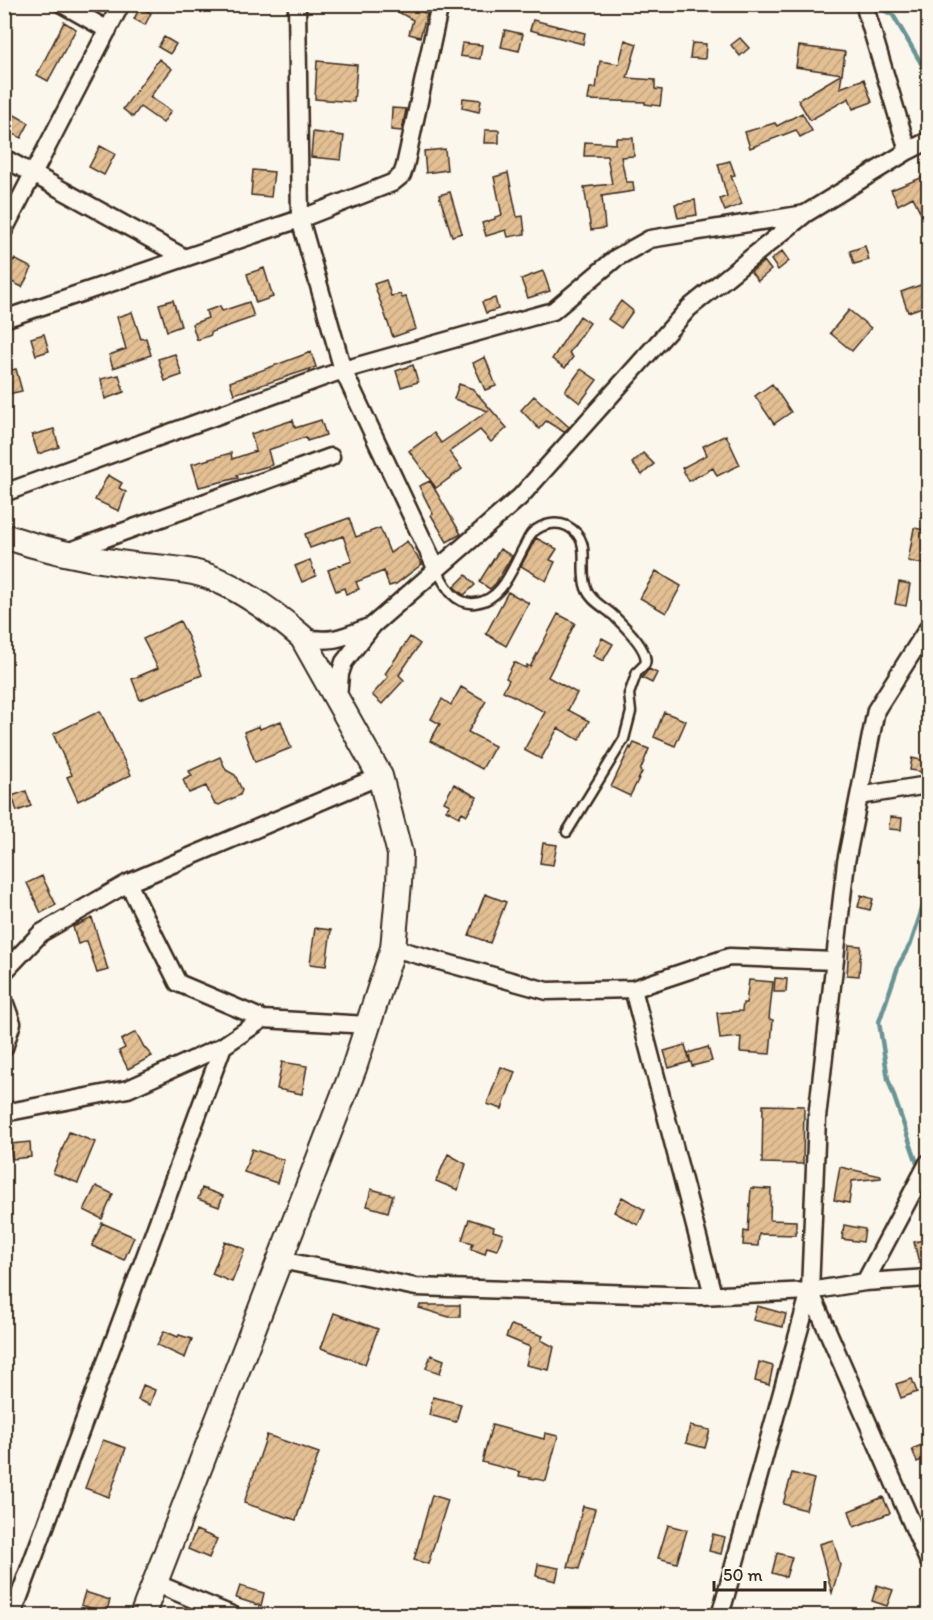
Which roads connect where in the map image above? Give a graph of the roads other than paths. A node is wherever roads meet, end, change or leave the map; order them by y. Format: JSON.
{"nodes":[{"id":1,"x":62,"y":4,"type":"edge"},
{"id":2,"x":121,"y":4,"type":"edge"},
{"id":3,"x":297,"y":4,"type":"edge"},
{"id":4,"x":440,"y":4,"type":"edge"},
{"id":5,"x":864,"y":4,"type":"edge"},
{"id":6,"x":108,"y":30,"type":"junction"},
{"id":7,"x":928,"y":141,"type":"edge"},
{"id":8,"x":908,"y":151,"type":"junction"},
{"id":9,"x":4,"y":158,"type":"edge"},
{"id":10,"x":34,"y":174,"type":"junction"},
{"id":11,"x":805,"y":214,"type":"junction"},
{"id":12,"x":300,"y":219,"type":"junction"},
{"id":13,"x":4,"y":230,"type":"edge"},
{"id":14,"x":185,"y":258,"type":"junction"},
{"id":15,"x":4,"y":319,"type":"edge"},
{"id":16,"x":343,"y":370,"type":"junction"},
{"id":17,"x":331,"y":457,"type":"dead end"},
{"id":18,"x":4,"y":493,"type":"edge"},
{"id":19,"x":4,"y":536,"type":"edge"},
{"id":20,"x":66,"y":552,"type":"junction"},
{"id":21,"x":437,"y":570,"type":"junction"},
{"id":22,"x":373,"y":626,"type":"junction"},
{"id":23,"x":928,"y":628,"type":"edge"},
{"id":24,"x":302,"y":637,"type":"junction"},
{"id":25,"x":338,"y":698,"type":"junction"},
{"id":26,"x":380,"y":776,"type":"junction"},
{"id":27,"x":928,"y":785,"type":"edge"},
{"id":28,"x":859,"y":796,"type":"junction"},
{"id":29,"x":567,"y":832,"type":"dead end"},
{"id":30,"x":128,"y":883,"type":"junction"},
{"id":31,"x":393,"y":948,"type":"junction"},
{"id":32,"x":835,"y":961,"type":"junction"},
{"id":33,"x":4,"y":972,"type":"edge"},
{"id":34,"x":633,"y":989,"type":"junction"},
{"id":35,"x":4,"y":1001,"type":"edge"},
{"id":36,"x":263,"y":1019,"type":"junction"},
{"id":37,"x":368,"y":1025,"type":"junction"},
{"id":38,"x":223,"y":1046,"type":"junction"},
{"id":39,"x":4,"y":1048,"type":"edge"},
{"id":40,"x":4,"y":1113,"type":"edge"},
{"id":41,"x":928,"y":1163,"type":"edge"},
{"id":42,"x":280,"y":1260,"type":"junction"},
{"id":43,"x":928,"y":1278,"type":"edge"},
{"id":44,"x":865,"y":1282,"type":"junction"},
{"id":45,"x":810,"y":1291,"type":"junction"},
{"id":46,"x":713,"y":1295,"type":"junction"},
{"id":47,"x":928,"y":1560,"type":"edge"},
{"id":48,"x":155,"y":1583,"type":"junction"},
{"id":49,"x":12,"y":1616,"type":"edge"},
{"id":50,"x":142,"y":1616,"type":"edge"},
{"id":51,"x":234,"y":1616,"type":"edge"},
{"id":52,"x":720,"y":1616,"type":"edge"}],
"edges":[{"from":1,"to":6,"type":"street"},
{"from":2,"to":6,"type":"street"},
{"from":3,"to":12,"type":"street"},
{"from":4,"to":12,"type":"street"},
{"from":5,"to":8,"type":"street"},
{"from":6,"to":10,"type":"street"},
{"from":7,"to":8,"type":"street"},
{"from":8,"to":11,"type":"street"},
{"from":9,"to":10,"type":"street"},
{"from":10,"to":13,"type":"street"},
{"from":10,"to":14,"type":"street"},
{"from":11,"to":16,"type":"street"},
{"from":11,"to":21,"type":"street"},
{"from":12,"to":14,"type":"street"},
{"from":12,"to":16,"type":"street"},
{"from":14,"to":15,"type":"street"},
{"from":16,"to":18,"type":"street"},
{"from":16,"to":21,"type":"street"},
{"from":17,"to":20,"type":"street"},
{"from":19,"to":20,"type":"street"},
{"from":20,"to":24,"type":"street"},
{"from":21,"to":22,"type":"street"},
{"from":21,"to":29,"type":"lane"},
{"from":22,"to":24,"type":"street"},
{"from":22,"to":25,"type":"street"},
{"from":23,"to":28,"type":"street"},
{"from":24,"to":25,"type":"street"},
{"from":25,"to":26,"type":"street"},
{"from":26,"to":30,"type":"street"},
{"from":26,"to":31,"type":"street"},
{"from":27,"to":28,"type":"street"},
{"from":28,"to":32,"type":"street"},
{"from":30,"to":33,"type":"street"},
{"from":30,"to":36,"type":"street"},
{"from":31,"to":34,"type":"street"},
{"from":31,"to":37,"type":"street"},
{"from":32,"to":34,"type":"street"},
{"from":32,"to":45,"type":"street"},
{"from":34,"to":46,"type":"street"},
{"from":35,"to":39,"type":"street"},
{"from":36,"to":37,"type":"street"},
{"from":36,"to":38,"type":"street"},
{"from":37,"to":42,"type":"street"},
{"from":38,"to":40,"type":"street"},
{"from":38,"to":49,"type":"street"},
{"from":41,"to":44,"type":"street"},
{"from":42,"to":46,"type":"street"},
{"from":42,"to":48,"type":"street"},
{"from":43,"to":44,"type":"street"},
{"from":44,"to":45,"type":"street"},
{"from":45,"to":46,"type":"street"},
{"from":45,"to":47,"type":"street"},
{"from":45,"to":52,"type":"street"},
{"from":48,"to":50,"type":"street"},
{"from":48,"to":51,"type":"street"}]}
